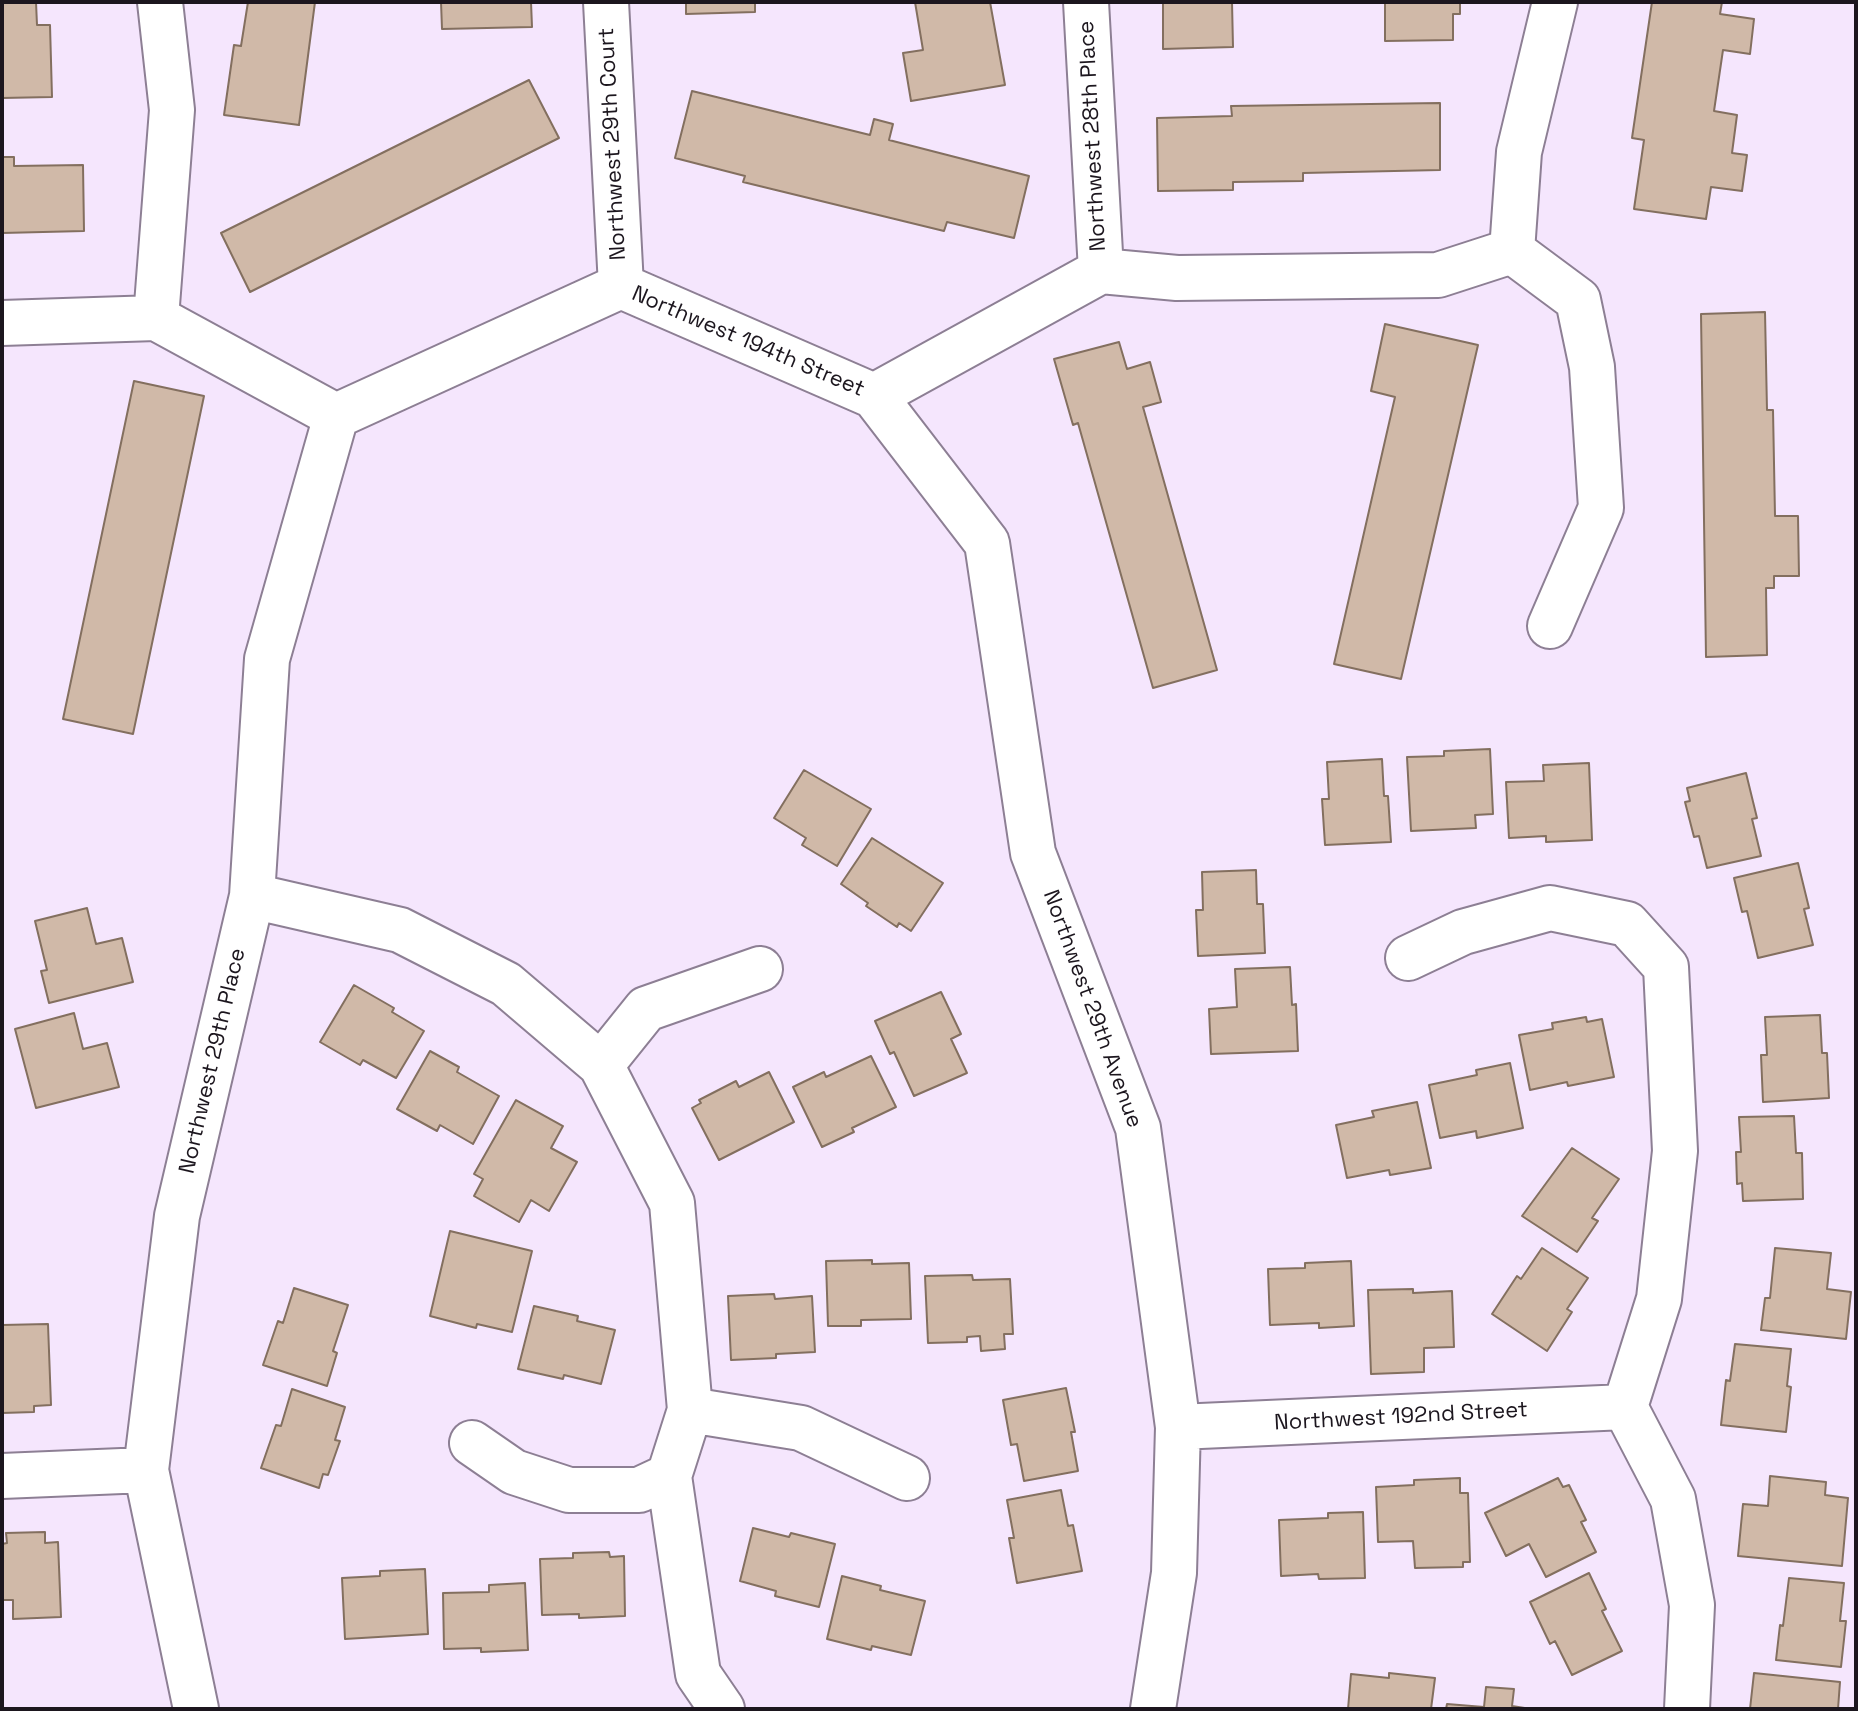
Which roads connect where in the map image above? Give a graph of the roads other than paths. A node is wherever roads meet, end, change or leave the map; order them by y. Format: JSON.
{"nodes":[{"id":1,"x":160,"y":2,"type":"edge"},
{"id":2,"x":606,"y":2,"type":"edge"},
{"id":3,"x":1086,"y":2,"type":"edge"},
{"id":4,"x":1555,"y":2,"type":"edge"},
{"id":5,"x":1512,"y":251,"type":"junction"},
{"id":6,"x":1101,"y":271,"type":"junction"},
{"id":7,"x":621,"y":286,"type":"junction"},
{"id":8,"x":156,"y":318,"type":"junction"},
{"id":9,"x":2,"y":323,"type":"edge"},
{"id":10,"x":874,"y":396,"type":"junction"},
{"id":11,"x":336,"y":416,"type":"junction"},
{"id":12,"x":1550,"y":626,"type":"dead end"},
{"id":13,"x":252,"y":896,"type":"junction"},
{"id":14,"x":1408,"y":958,"type":"dead end"},
{"id":15,"x":760,"y":969,"type":"dead end"},
{"id":16,"x":601,"y":1065,"type":"junction"},
{"id":17,"x":1625,"y":1407,"type":"junction"},
{"id":18,"x":690,"y":1410,"type":"junction"},
{"id":19,"x":1178,"y":1427,"type":"junction"},
{"id":20,"x":472,"y":1443,"type":"dead end"},
{"id":21,"x":146,"y":1470,"type":"junction"},
{"id":22,"x":2,"y":1476,"type":"edge"},
{"id":23,"x":669,"y":1476,"type":"junction"},
{"id":24,"x":907,"y":1478,"type":"dead end"},
{"id":25,"x":196,"y":1709,"type":"edge"},
{"id":26,"x":722,"y":1709,"type":"edge"},
{"id":27,"x":1153,"y":1709,"type":"edge"},
{"id":28,"x":1687,"y":1709,"type":"edge"}],
"edges":[{"from":1,"to":8,"type":"street"},
{"from":2,"to":7,"type":"street","name":"Northwest 29th Court"},
{"from":3,"to":6,"type":"street","name":"Northwest 28th Place"},
{"from":4,"to":5,"type":"street"},
{"from":5,"to":6,"type":"street"},
{"from":5,"to":12,"type":"street"},
{"from":6,"to":10,"type":"street","name":"Northwest 194th Street"},
{"from":7,"to":10,"type":"street","name":"Northwest 194th Street"},
{"from":7,"to":11,"type":"street","name":"Northwest 194th Street"},
{"from":8,"to":9,"type":"street"},
{"from":8,"to":11,"type":"street"},
{"from":10,"to":19,"type":"street","name":"Northwest 29th Avenue"},
{"from":11,"to":13,"type":"street","name":"Northwest 29th Place"},
{"from":13,"to":16,"type":"street"},
{"from":13,"to":21,"type":"street","name":"Northwest 29th Place"},
{"from":14,"to":17,"type":"street"},
{"from":15,"to":16,"type":"street"},
{"from":16,"to":18,"type":"street"},
{"from":17,"to":19,"type":"street","name":"Northwest 192nd Street"},
{"from":17,"to":28,"type":"street"},
{"from":18,"to":23,"type":"street"},
{"from":18,"to":24,"type":"street"},
{"from":19,"to":27,"type":"street","name":"Northwest 29th Avenue"},
{"from":20,"to":23,"type":"street"},
{"from":21,"to":22,"type":"street"},
{"from":21,"to":25,"type":"street","name":"Northwest 29th Place"},
{"from":23,"to":26,"type":"street"}]}
